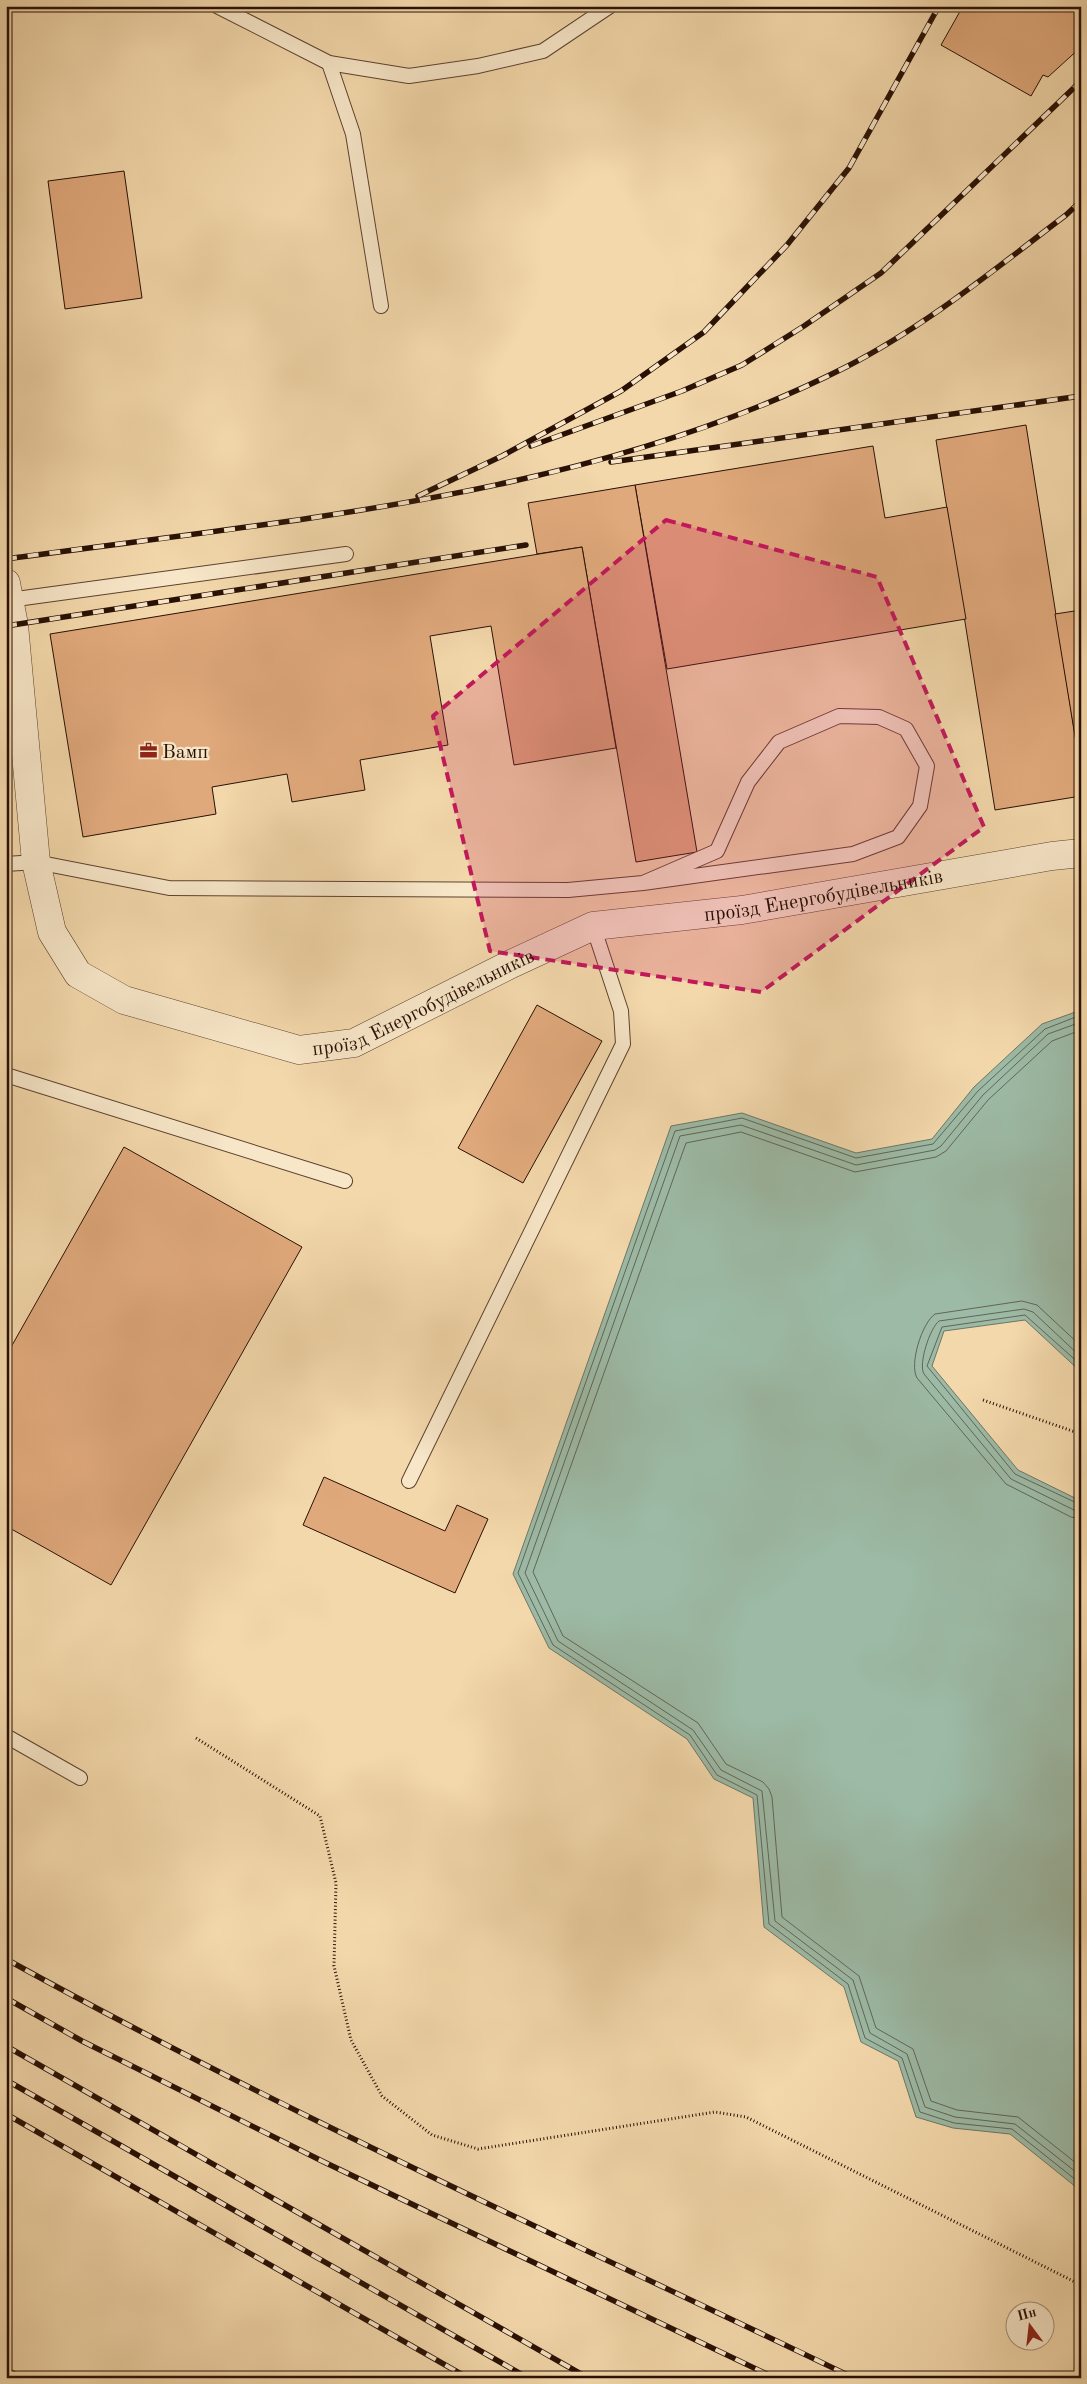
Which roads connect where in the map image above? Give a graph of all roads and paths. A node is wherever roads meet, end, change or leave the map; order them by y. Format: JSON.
{"nodes":[{"id":1,"x":217,"y":6,"type":"edge"},
{"id":2,"x":610,"y":6,"type":"edge"},
{"id":3,"x":329,"y":63,"type":"junction"},
{"id":4,"x":381,"y":306,"type":"dead end"},
{"id":5,"x":346,"y":554,"type":"dead end"},
{"id":6,"x":8,"y":592,"type":"edge"},
{"id":7,"x":1081,"y":853,"type":"edge"},
{"id":8,"x":36,"y":862,"type":"junction"},
{"id":9,"x":6,"y":864,"type":"edge"},
{"id":10,"x":643,"y":883,"type":"junction"},
{"id":11,"x":593,"y":926,"type":"junction"},
{"id":12,"x":6,"y":1075,"type":"edge"},
{"id":13,"x":345,"y":1181,"type":"dead end"},
{"id":14,"x":984,"y":1400,"type":"dead end"},
{"id":15,"x":1081,"y":1434,"type":"edge"},
{"id":16,"x":409,"y":1481,"type":"dead end"},
{"id":17,"x":6,"y":1736,"type":"edge"},
{"id":18,"x":196,"y":1738,"type":"dead end"},
{"id":19,"x":80,"y":1778,"type":"dead end"},
{"id":20,"x":1081,"y":2285,"type":"edge"}],
"edges":[{"from":1,"to":3,"type":"lane"},
{"from":2,"to":3,"type":"lane"},
{"from":3,"to":4,"type":"lane"},
{"from":5,"to":6,"type":"lane"},
{"from":6,"to":8,"type":"street","name":"проїзд Енергобудівельників"},
{"from":7,"to":11,"type":"street","name":"проїзд Енергобудівельників"},
{"from":8,"to":9,"type":"lane"},
{"from":8,"to":10,"type":"lane"},
{"from":8,"to":11,"type":"street","name":"проїзд Енергобудівельників"},
{"from":10,"to":10,"type":"lane"},
{"from":11,"to":16,"type":"lane"},
{"from":12,"to":13,"type":"lane"},
{"from":14,"to":15,"type":"path"},
{"from":17,"to":19,"type":"lane"},
{"from":18,"to":20,"type":"path"}]}
